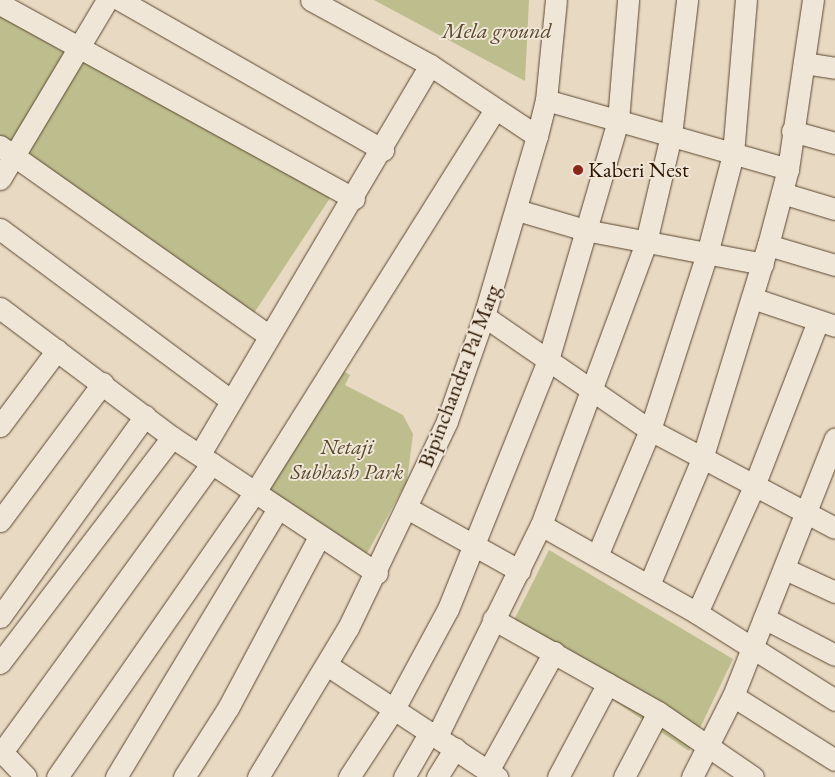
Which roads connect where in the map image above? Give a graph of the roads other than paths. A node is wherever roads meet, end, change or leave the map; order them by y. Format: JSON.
{"nodes":[{"id":1,"x":107,"y":0,"type":"edge"},
{"id":2,"x":120,"y":0,"type":"edge"},
{"id":3,"x":311,"y":0,"type":"edge"},
{"id":4,"x":556,"y":0,"type":"edge"},
{"id":5,"x":628,"y":0,"type":"edge"},
{"id":6,"x":687,"y":0,"type":"edge"},
{"id":7,"x":746,"y":0,"type":"edge"},
{"id":8,"x":813,"y":0,"type":"edge"},
{"id":9,"x":0,"y":4,"type":"edge"},
{"id":10,"x":77,"y":47,"type":"junction"},
{"id":11,"x":804,"y":63,"type":"junction"},
{"id":12,"x":430,"y":65,"type":"junction"},
{"id":13,"x":835,"y":68,"type":"edge"},
{"id":14,"x":546,"y":100,"type":"junction"},
{"id":15,"x":496,"y":108,"type":"junction"},
{"id":16,"x":618,"y":120,"type":"junction"},
{"id":17,"x":792,"y":131,"type":"junction"},
{"id":18,"x":671,"y":135,"type":"junction"},
{"id":19,"x":537,"y":136,"type":"junction"},
{"id":20,"x":835,"y":143,"type":"edge"},
{"id":21,"x":383,"y":150,"type":"junction"},
{"id":22,"x":7,"y":151,"type":"edge"},
{"id":23,"x":733,"y":154,"type":"junction"},
{"id":24,"x":788,"y":169,"type":"junction"},
{"id":25,"x":0,"y":179,"type":"edge"},
{"id":26,"x":782,"y":193,"type":"junction"},
{"id":27,"x":354,"y":199,"type":"junction"},
{"id":28,"x":835,"y":209,"type":"edge"},
{"id":29,"x":518,"y":210,"type":"junction"},
{"id":30,"x":0,"y":229,"type":"edge"},
{"id":31,"x":585,"y":230,"type":"junction"},
{"id":32,"x":646,"y":242,"type":"junction"},
{"id":33,"x":707,"y":254,"type":"junction"},
{"id":34,"x":766,"y":255,"type":"junction"},
{"id":35,"x":835,"y":265,"type":"edge"},
{"id":36,"x":752,"y":298,"type":"junction"},
{"id":37,"x":0,"y":308,"type":"edge"},
{"id":38,"x":484,"y":316,"type":"junction"},
{"id":39,"x":826,"y":324,"type":"edge"},
{"id":40,"x":269,"y":336,"type":"junction"},
{"id":41,"x":57,"y":350,"type":"junction"},
{"id":42,"x":548,"y":360,"type":"junction"},
{"id":43,"x":103,"y":383,"type":"junction"},
{"id":44,"x":593,"y":392,"type":"junction"},
{"id":45,"x":230,"y":400,"type":"junction"},
{"id":46,"x":145,"y":416,"type":"junction"},
{"id":47,"x":0,"y":426,"type":"edge"},
{"id":48,"x":650,"y":430,"type":"junction"},
{"id":49,"x":172,"y":437,"type":"junction"},
{"id":50,"x":835,"y":438,"type":"edge"},
{"id":51,"x":206,"y":458,"type":"junction"},
{"id":52,"x":702,"y":459,"type":"junction"},
{"id":53,"x":754,"y":486,"type":"junction"},
{"id":54,"x":255,"y":492,"type":"junction"},
{"id":55,"x":278,"y":508,"type":"junction"},
{"id":56,"x":407,"y":508,"type":"junction"},
{"id":57,"x":808,"y":516,"type":"junction"},
{"id":58,"x":0,"y":521,"type":"edge"},
{"id":59,"x":541,"y":526,"type":"junction"},
{"id":60,"x":835,"y":528,"type":"edge"},
{"id":61,"x":319,"y":537,"type":"junction"},
{"id":62,"x":472,"y":546,"type":"junction"},
{"id":63,"x":597,"y":556,"type":"junction"},
{"id":64,"x":785,"y":569,"type":"junction"},
{"id":65,"x":520,"y":571,"type":"junction"},
{"id":66,"x":377,"y":573,"type":"junction"},
{"id":67,"x":649,"y":585,"type":"junction"},
{"id":68,"x":835,"y":592,"type":"edge"},
{"id":69,"x":697,"y":613,"type":"junction"},
{"id":70,"x":0,"y":618,"type":"edge"},
{"id":71,"x":764,"y":618,"type":"junction"},
{"id":72,"x":493,"y":619,"type":"junction"},
{"id":73,"x":752,"y":647,"type":"junction"},
{"id":74,"x":554,"y":652,"type":"junction"},
{"id":75,"x":835,"y":655,"type":"edge"},
{"id":76,"x":0,"y":663,"type":"edge"},
{"id":77,"x":327,"y":665,"type":"junction"},
{"id":78,"x":608,"y":683,"type":"junction"},
{"id":79,"x":733,"y":696,"type":"junction"},
{"id":80,"x":835,"y":700,"type":"edge"},
{"id":81,"x":395,"y":707,"type":"junction"},
{"id":82,"x":658,"y":712,"type":"junction"},
{"id":83,"x":434,"y":734,"type":"junction"},
{"id":84,"x":707,"y":746,"type":"junction"},
{"id":85,"x":455,"y":748,"type":"junction"},
{"id":86,"x":1,"y":751,"type":"edge"},
{"id":87,"x":835,"y":760,"type":"edge"},
{"id":88,"x":492,"y":774,"type":"edge"},
{"id":89,"x":26,"y":777,"type":"edge"},
{"id":90,"x":57,"y":777,"type":"edge"},
{"id":91,"x":116,"y":777,"type":"edge"},
{"id":92,"x":184,"y":777,"type":"edge"},
{"id":93,"x":258,"y":777,"type":"edge"},
{"id":94,"x":349,"y":777,"type":"edge"},
{"id":95,"x":404,"y":777,"type":"edge"},
{"id":96,"x":437,"y":777,"type":"edge"},
{"id":97,"x":558,"y":777,"type":"edge"},
{"id":98,"x":624,"y":777,"type":"edge"},
{"id":99,"x":692,"y":777,"type":"edge"},
{"id":100,"x":753,"y":777,"type":"edge"}],
"edges":[{"from":1,"to":10,"type":"street"},
{"from":2,"to":21,"type":"street"},
{"from":3,"to":12,"type":"street"},
{"from":4,"to":14,"type":"street","name":"Bipinchandra Pal Marg"},
{"from":5,"to":16,"type":"street"},
{"from":6,"to":18,"type":"street"},
{"from":7,"to":23,"type":"street"},
{"from":8,"to":11,"type":"street"},
{"from":9,"to":10,"type":"street"},
{"from":10,"to":22,"type":"street"},
{"from":10,"to":27,"type":"street"},
{"from":11,"to":13,"type":"street"},
{"from":11,"to":17,"type":"street"},
{"from":12,"to":15,"type":"street"},
{"from":12,"to":21,"type":"street"},
{"from":14,"to":16,"type":"street"},
{"from":14,"to":19,"type":"street","name":"Bipinchandra Pal Marg"},
{"from":15,"to":19,"type":"street"},
{"from":15,"to":54,"type":"street"},
{"from":16,"to":18,"type":"street"},
{"from":16,"to":31,"type":"street"},
{"from":17,"to":20,"type":"street"},
{"from":17,"to":24,"type":"street"},
{"from":18,"to":23,"type":"street"},
{"from":18,"to":32,"type":"street"},
{"from":19,"to":29,"type":"street","name":"Bipinchandra Pal Marg"},
{"from":21,"to":27,"type":"street"},
{"from":22,"to":25,"type":"street"},
{"from":22,"to":40,"type":"street"},
{"from":23,"to":24,"type":"street"},
{"from":23,"to":33,"type":"street"},
{"from":24,"to":26,"type":"street"},
{"from":26,"to":28,"type":"street"},
{"from":26,"to":34,"type":"street"},
{"from":27,"to":40,"type":"street"},
{"from":29,"to":31,"type":"street"},
{"from":29,"to":38,"type":"street","name":"Bipinchandra Pal Marg"},
{"from":30,"to":45,"type":"street"},
{"from":31,"to":32,"type":"street"},
{"from":31,"to":42,"type":"street"},
{"from":32,"to":33,"type":"street"},
{"from":32,"to":44,"type":"street"},
{"from":33,"to":34,"type":"street"},
{"from":33,"to":48,"type":"street"},
{"from":34,"to":35,"type":"street"},
{"from":34,"to":36,"type":"street"},
{"from":36,"to":39,"type":"street"},
{"from":36,"to":52,"type":"street"},
{"from":37,"to":41,"type":"street"},
{"from":38,"to":42,"type":"street"},
{"from":38,"to":56,"type":"street","name":"Bipinchandra Pal Marg"},
{"from":39,"to":53,"type":"street"},
{"from":40,"to":45,"type":"street"},
{"from":41,"to":43,"type":"street"},
{"from":41,"to":47,"type":"street"},
{"from":42,"to":44,"type":"street"},
{"from":42,"to":62,"type":"street"},
{"from":43,"to":46,"type":"street"},
{"from":43,"to":58,"type":"street"},
{"from":44,"to":48,"type":"street"},
{"from":44,"to":59,"type":"street"},
{"from":45,"to":51,"type":"street"},
{"from":46,"to":49,"type":"street"},
{"from":46,"to":70,"type":"street"},
{"from":48,"to":52,"type":"street"},
{"from":48,"to":63,"type":"street"},
{"from":49,"to":51,"type":"street"},
{"from":49,"to":76,"type":"street"},
{"from":50,"to":57,"type":"street"},
{"from":51,"to":54,"type":"street"},
{"from":51,"to":86,"type":"street"},
{"from":52,"to":53,"type":"street"},
{"from":52,"to":67,"type":"street"},
{"from":53,"to":57,"type":"street"},
{"from":53,"to":69,"type":"street"},
{"from":54,"to":55,"type":"street"},
{"from":54,"to":90,"type":"street"},
{"from":55,"to":61,"type":"street"},
{"from":55,"to":91,"type":"street"},
{"from":56,"to":62,"type":"street"},
{"from":56,"to":66,"type":"street","name":"Bipinchandra Pal Marg"},
{"from":57,"to":60,"type":"street"},
{"from":57,"to":64,"type":"street"},
{"from":59,"to":63,"type":"street"},
{"from":59,"to":65,"type":"street"},
{"from":61,"to":66,"type":"street"},
{"from":61,"to":92,"type":"street"},
{"from":62,"to":65,"type":"street"},
{"from":62,"to":81,"type":"street"},
{"from":63,"to":67,"type":"street"},
{"from":64,"to":68,"type":"street"},
{"from":64,"to":71,"type":"street"},
{"from":65,"to":72,"type":"street"},
{"from":66,"to":77,"type":"street","name":"Bipinchandra Pal Marg"},
{"from":67,"to":69,"type":"street"},
{"from":69,"to":73,"type":"street"},
{"from":71,"to":73,"type":"street"},
{"from":71,"to":75,"type":"street"},
{"from":72,"to":74,"type":"street"},
{"from":72,"to":83,"type":"street"},
{"from":73,"to":79,"type":"street"},
{"from":73,"to":80,"type":"street"},
{"from":74,"to":78,"type":"street"},
{"from":74,"to":88,"type":"street"},
{"from":77,"to":81,"type":"street"},
{"from":77,"to":93,"type":"street","name":"Bipinchandra Pal Marg"},
{"from":78,"to":82,"type":"street"},
{"from":78,"to":97,"type":"street"},
{"from":79,"to":84,"type":"street"},
{"from":79,"to":87,"type":"street"},
{"from":81,"to":83,"type":"street"},
{"from":81,"to":94,"type":"street"},
{"from":82,"to":84,"type":"street"},
{"from":82,"to":98,"type":"street"},
{"from":83,"to":85,"type":"street"},
{"from":83,"to":95,"type":"street"},
{"from":84,"to":99,"type":"street"},
{"from":84,"to":100,"type":"street"},
{"from":85,"to":88,"type":"street"},
{"from":85,"to":96,"type":"street"},
{"from":86,"to":89,"type":"street"}]}
